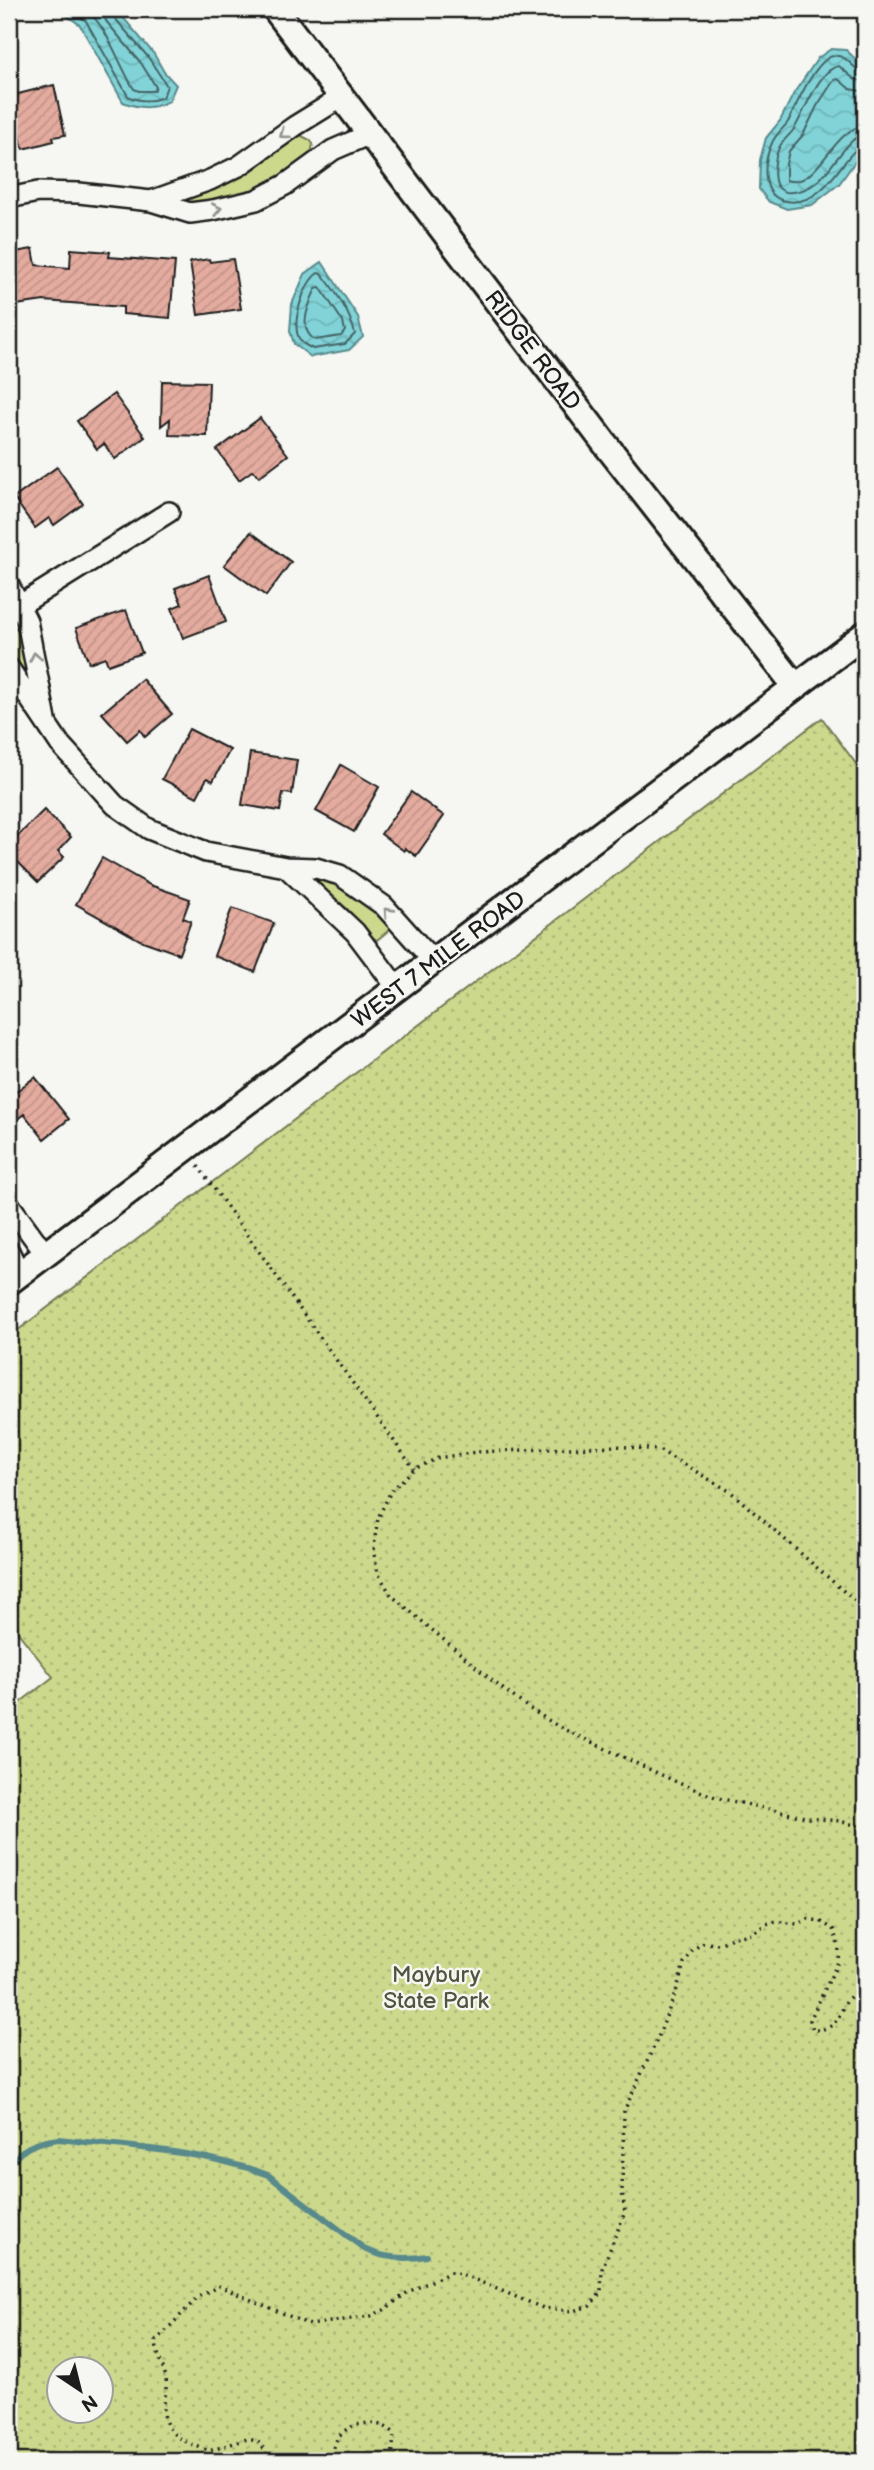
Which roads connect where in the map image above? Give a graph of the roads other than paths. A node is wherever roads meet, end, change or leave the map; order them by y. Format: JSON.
{"nodes":[{"id":1,"x":275,"y":9,"type":"edge"},
{"id":2,"x":342,"y":97,"type":"junction"},
{"id":3,"x":370,"y":134,"type":"junction"},
{"id":4,"x":9,"y":198,"type":"edge"},
{"id":5,"x":151,"y":201,"type":"junction"},
{"id":6,"x":169,"y":512,"type":"dead end"},
{"id":7,"x":9,"y":584,"type":"edge"},
{"id":8,"x":14,"y":609,"type":"edge"},
{"id":9,"x":865,"y":634,"type":"edge"},
{"id":10,"x":9,"y":668,"type":"edge"},
{"id":11,"x":796,"y":687,"type":"junction"},
{"id":12,"x":47,"y":724,"type":"junction"},
{"id":13,"x":286,"y":867,"type":"junction"},
{"id":14,"x":434,"y":962,"type":"junction"},
{"id":15,"x":398,"y":989,"type":"junction"},
{"id":16,"x":9,"y":1204,"type":"edge"},
{"id":17,"x":9,"y":1251,"type":"edge"},
{"id":18,"x":46,"y":1255,"type":"junction"},
{"id":19,"x":14,"y":1278,"type":"edge"}],
"edges":[{"from":1,"to":2,"type":"street","name":"RIDGE ROAD"},
{"from":2,"to":3,"type":"street","name":"RIDGE ROAD"},
{"from":2,"to":5,"type":"street","one_way":true},
{"from":5,"to":3,"type":"street","one_way":true},
{"from":3,"to":11,"type":"street","name":"RIDGE ROAD"},
{"from":4,"to":5,"type":"street"},
{"from":6,"to":8,"type":"street"},
{"from":7,"to":8,"type":"street"},
{"from":12,"to":8,"type":"street","one_way":true},
{"from":9,"to":11,"type":"street","name":"WEST 7 MILE ROAD"},
{"from":10,"to":12,"type":"street"},
{"from":11,"to":14,"type":"street","name":"WEST 7 MILE ROAD"},
{"from":12,"to":13,"type":"street"},
{"from":14,"to":13,"type":"street","one_way":true},
{"from":13,"to":15,"type":"street"},
{"from":14,"to":15,"type":"street","name":"WEST 7 MILE ROAD"},
{"from":15,"to":18,"type":"street","name":"WEST 7 MILE ROAD"},
{"from":16,"to":18,"type":"street"},
{"from":17,"to":19,"type":"street"},
{"from":18,"to":19,"type":"street","name":"WEST 7 MILE ROAD"}]}
